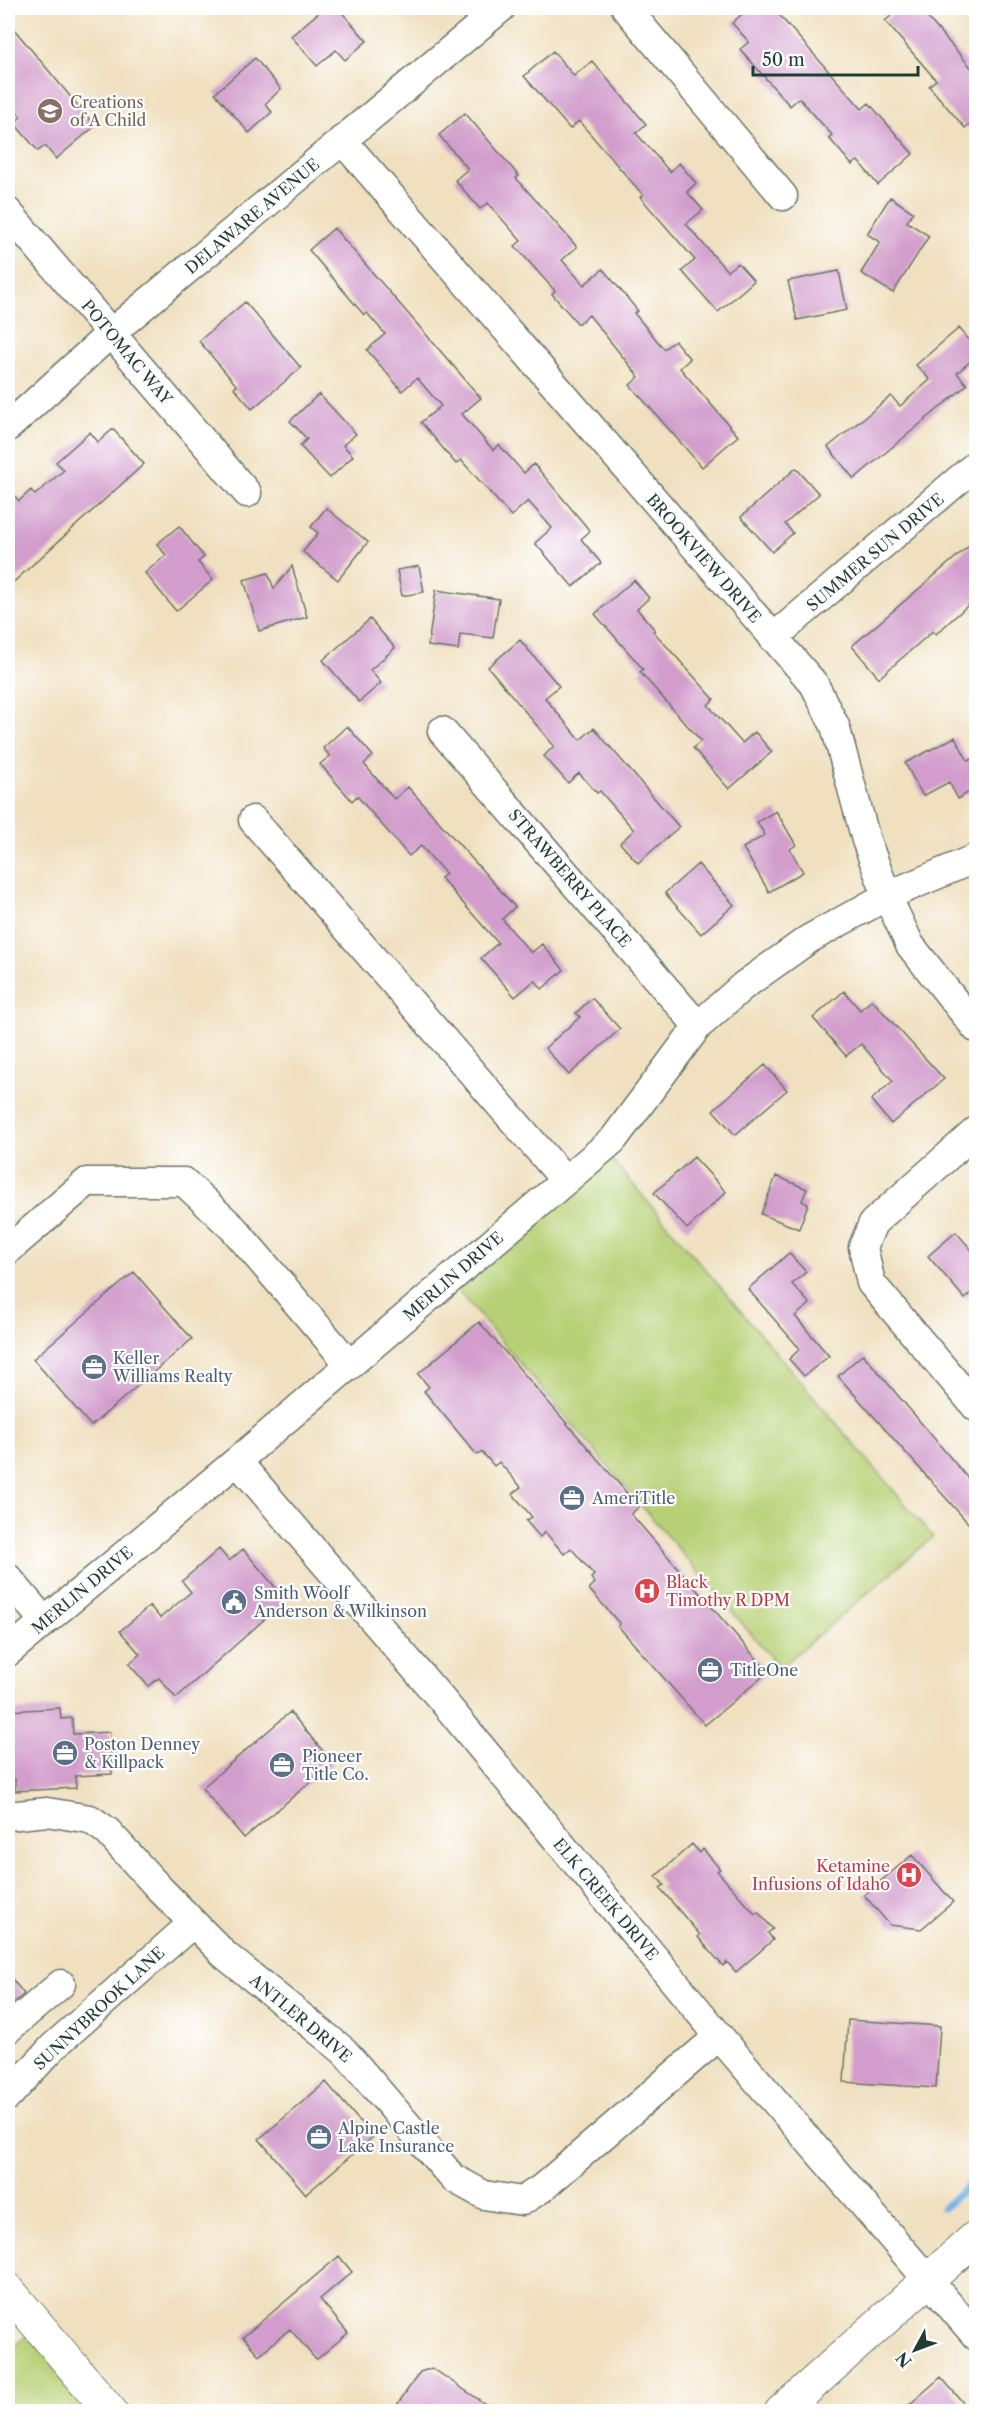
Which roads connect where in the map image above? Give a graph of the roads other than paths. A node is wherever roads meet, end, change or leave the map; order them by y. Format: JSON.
{"nodes":[{"id":1,"x":501,"y":8,"type":"edge"},
{"id":2,"x":626,"y":8,"type":"edge"},
{"id":3,"x":342,"y":140,"type":"junction"},
{"id":4,"x":783,"y":196,"type":"dead end"},
{"id":5,"x":8,"y":212,"type":"edge"},
{"id":6,"x":111,"y":333,"type":"junction"},
{"id":7,"x":8,"y":427,"type":"edge"},
{"id":8,"x":976,"y":465,"type":"edge"},
{"id":9,"x":247,"y":493,"type":"dead end"},
{"id":10,"x":773,"y":638,"type":"junction"},
{"id":11,"x":442,"y":731,"type":"dead end"},
{"id":12,"x":253,"y":820,"type":"dead end"},
{"id":13,"x":976,"y":858,"type":"edge"},
{"id":14,"x":887,"y":896,"type":"junction"},
{"id":15,"x":698,"y":1026,"type":"junction"},
{"id":16,"x":976,"y":1028,"type":"edge"},
{"id":17,"x":976,"y":1131,"type":"edge"},
{"id":18,"x":565,"y":1180,"type":"junction"},
{"id":19,"x":8,"y":1250,"type":"edge"},
{"id":20,"x":350,"y":1365,"type":"junction"},
{"id":21,"x":976,"y":1407,"type":"edge"},
{"id":22,"x":237,"y":1461,"type":"junction"},
{"id":23,"x":8,"y":1578,"type":"edge"},
{"id":24,"x":44,"y":1621,"type":"junction"},
{"id":25,"x":8,"y":1652,"type":"edge"},
{"id":26,"x":8,"y":1816,"type":"edge"},
{"id":27,"x":193,"y":1923,"type":"junction"},
{"id":28,"x":61,"y":1984,"type":"dead end"},
{"id":29,"x":8,"y":2029,"type":"edge"},
{"id":30,"x":719,"y":2036,"type":"junction"},
{"id":31,"x":8,"y":2096,"type":"edge"},
{"id":32,"x":976,"y":2237,"type":"edge"},
{"id":33,"x":928,"y":2279,"type":"junction"},
{"id":34,"x":8,"y":2290,"type":"edge"},
{"id":35,"x":976,"y":2336,"type":"edge"},
{"id":36,"x":111,"y":2412,"type":"edge"},
{"id":37,"x":781,"y":2412,"type":"edge"}],
"edges":[{"from":1,"to":3,"type":"street","name":"DELAWARE AVENUE"},
{"from":2,"to":4,"type":"street"},
{"from":3,"to":6,"type":"street","name":"DELAWARE AVENUE"},
{"from":3,"to":10,"type":"street","name":"BROOKVIEW DRIVE"},
{"from":5,"to":6,"type":"street","name":"POTOMAC WAY"},
{"from":6,"to":7,"type":"street","name":"DELAWARE AVENUE"},
{"from":6,"to":9,"type":"street","name":"POTOMAC WAY"},
{"from":8,"to":10,"type":"street","name":"SUMMER SUN DRIVE"},
{"from":10,"to":14,"type":"street","name":"BROOKVIEW DRIVE"},
{"from":11,"to":15,"type":"street","name":"STRAWBERRY PLACE"},
{"from":12,"to":18,"type":"street"},
{"from":13,"to":14,"type":"street","name":"MERLIN DRIVE"},
{"from":14,"to":15,"type":"street","name":"MERLIN DRIVE"},
{"from":14,"to":16,"type":"street","name":"BROOKVIEW DRIVE"},
{"from":15,"to":18,"type":"street","name":"MERLIN DRIVE"},
{"from":17,"to":21,"type":"street"},
{"from":18,"to":20,"type":"street","name":"MERLIN DRIVE"},
{"from":19,"to":20,"type":"street"},
{"from":20,"to":22,"type":"street","name":"MERLIN DRIVE"},
{"from":22,"to":24,"type":"street","name":"MERLIN DRIVE"},
{"from":22,"to":30,"type":"street","name":"ELK CREEK DRIVE"},
{"from":23,"to":24,"type":"street"},
{"from":24,"to":25,"type":"street","name":"MERLIN DRIVE"},
{"from":26,"to":27,"type":"street","name":"ANTLER DRIVE"},
{"from":27,"to":30,"type":"street","name":"ANTLER DRIVE"},
{"from":27,"to":31,"type":"street","name":"SUNNYBROOK LANE"},
{"from":28,"to":29,"type":"street"},
{"from":30,"to":33,"type":"street","name":"ELK CREEK DRIVE"},
{"from":32,"to":33,"type":"main road"},
{"from":33,"to":35,"type":"street","name":"ELK CREEK DRIVE"},
{"from":33,"to":37,"type":"main road"},
{"from":34,"to":36,"type":"main road"}]}
